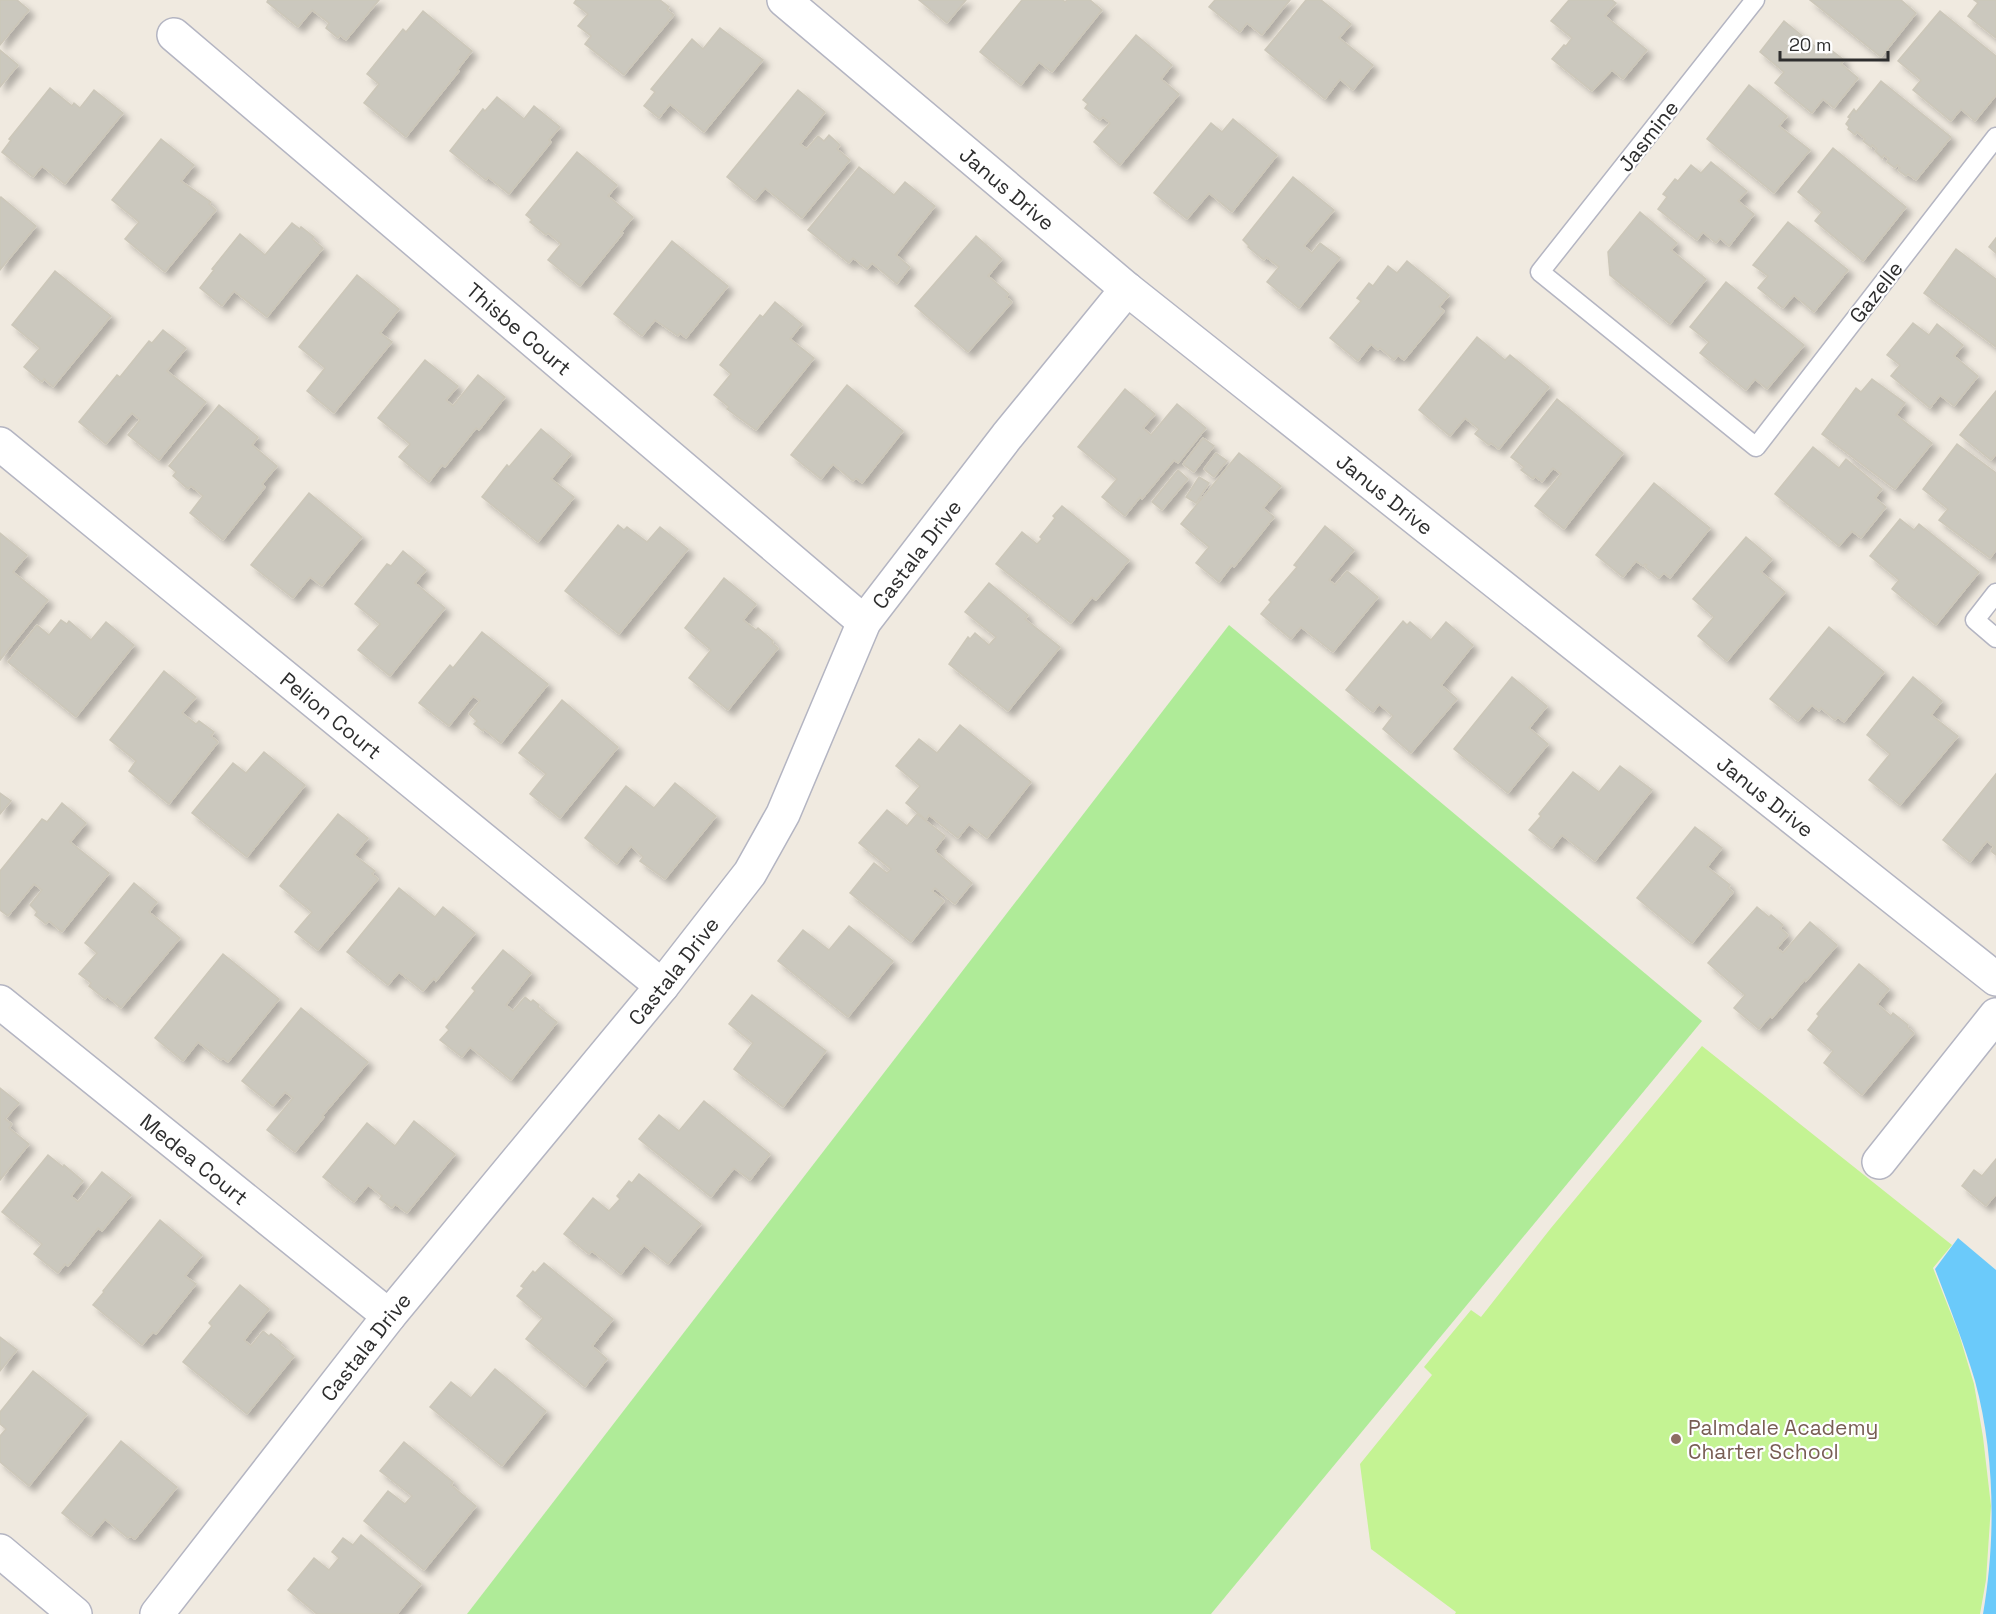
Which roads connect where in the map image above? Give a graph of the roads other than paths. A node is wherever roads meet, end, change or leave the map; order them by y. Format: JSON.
{"nodes":[{"id":1,"x":784,"y":0,"type":"edge"},
{"id":2,"x":1755,"y":0,"type":"edge"},
{"id":3,"x":174,"y":35,"type":"dead end"},
{"id":4,"x":1996,"y":137,"type":"edge"},
{"id":5,"x":1128,"y":289,"type":"junction"},
{"id":6,"x":0,"y":444,"type":"edge"},
{"id":7,"x":1756,"y":447,"type":"joint"},
{"id":8,"x":1996,"y":593,"type":"edge"},
{"id":9,"x":864,"y":622,"type":"junction"},
{"id":10,"x":1996,"y":638,"type":"edge"},
{"id":11,"x":1996,"y":979,"type":"edge"},
{"id":12,"x":662,"y":986,"type":"junction"},
{"id":13,"x":0,"y":1002,"type":"edge"},
{"id":14,"x":1996,"y":1015,"type":"edge"},
{"id":15,"x":1879,"y":1162,"type":"dead end"},
{"id":16,"x":389,"y":1316,"type":"junction"},
{"id":17,"x":0,"y":1551,"type":"edge"},
{"id":18,"x":75,"y":1614,"type":"edge"},
{"id":19,"x":157,"y":1614,"type":"edge"}],
"edges":[{"from":1,"to":5,"type":"street","name":"Janus Drive"},
{"from":2,"to":7,"type":"lane","name":"Jasmine"},
{"from":3,"to":9,"type":"street","name":"Thisbe Court"},
{"from":4,"to":7,"type":"lane","name":"Gazelle"},
{"from":5,"to":9,"type":"street","name":"Castala Drive"},
{"from":5,"to":11,"type":"street","name":"Janus Drive"},
{"from":6,"to":12,"type":"street","name":"Pelion Court"},
{"from":8,"to":10,"type":"lane"},
{"from":9,"to":12,"type":"street","name":"Castala Drive"},
{"from":12,"to":16,"type":"street","name":"Castala Drive"},
{"from":13,"to":16,"type":"street","name":"Medea Court"},
{"from":14,"to":15,"type":"street"},
{"from":16,"to":19,"type":"street","name":"Castala Drive"},
{"from":17,"to":18,"type":"street"}]}
